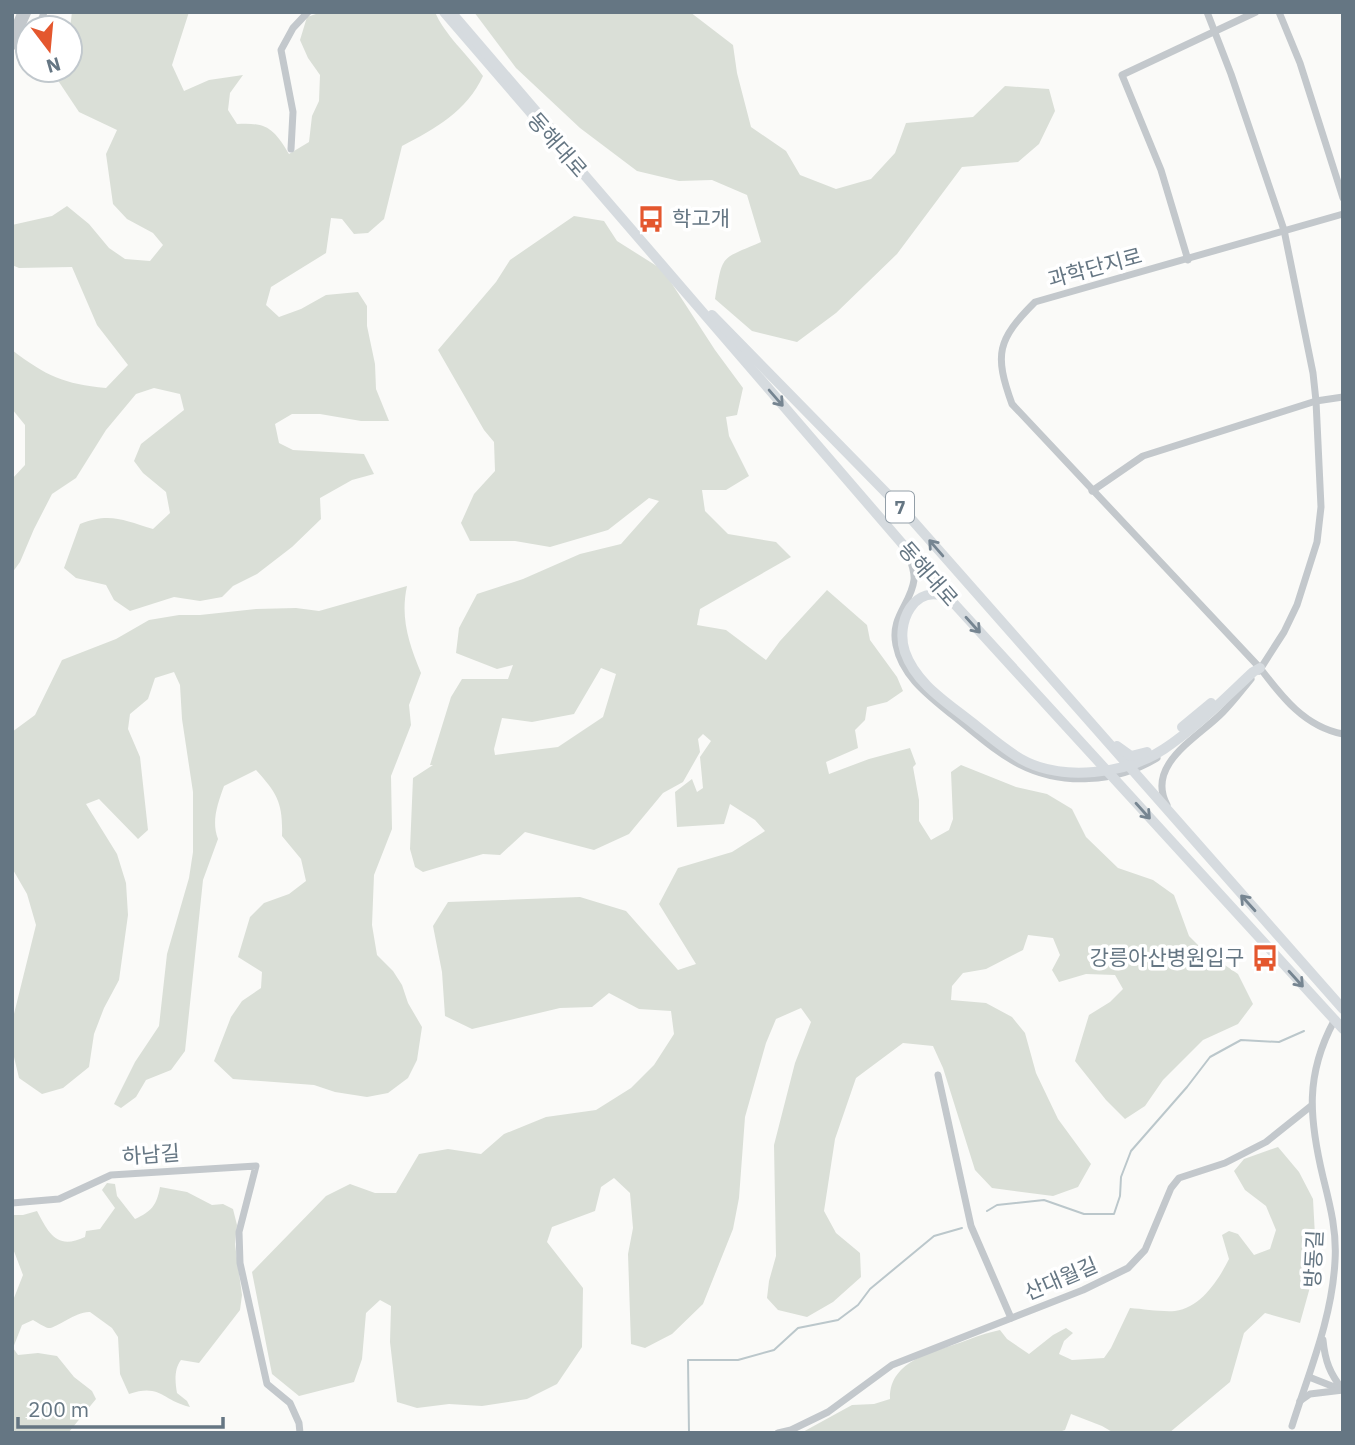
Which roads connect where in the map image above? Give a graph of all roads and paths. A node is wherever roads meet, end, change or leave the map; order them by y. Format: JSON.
{"nodes":[{"id":1,"x":21,"y":12,"type":"edge"},
{"id":2,"x":28,"y":12,"type":"edge"},
{"id":3,"x":309,"y":12,"type":"edge"},
{"id":4,"x":443,"y":12,"type":"edge"},
{"id":5,"x":451,"y":12,"type":"edge"},
{"id":6,"x":1207,"y":12,"type":"edge"},
{"id":7,"x":1256,"y":12,"type":"edge"},
{"id":8,"x":1279,"y":12,"type":"edge"},
{"id":9,"x":1214,"y":31,"type":"junction"},
{"id":10,"x":12,"y":34,"type":"edge"},
{"id":11,"x":12,"y":47,"type":"edge"},
{"id":12,"x":291,"y":149,"type":"dead end"},
{"id":13,"x":1343,"y":198,"type":"edge"},
{"id":14,"x":1343,"y":214,"type":"edge"},
{"id":15,"x":1284,"y":229,"type":"junction"},
{"id":16,"x":1188,"y":260,"type":"junction"},
{"id":17,"x":1343,"y":397,"type":"edge"},
{"id":18,"x":1316,"y":401,"type":"junction"},
{"id":19,"x":1092,"y":491,"type":"junction"},
{"id":20,"x":907,"y":549,"type":"junction"},
{"id":21,"x":949,"y":598,"type":"junction"},
{"id":22,"x":1257,"y":671,"type":"junction"},
{"id":23,"x":1060,"y":688,"type":"junction"},
{"id":24,"x":1343,"y":734,"type":"edge"},
{"id":25,"x":1083,"y":776,"type":"junction"},
{"id":26,"x":1201,"y":850,"type":"junction"},
{"id":27,"x":1343,"y":1010,"type":"edge"},
{"id":28,"x":1334,"y":1021,"type":"junction"},
{"id":29,"x":1343,"y":1030,"type":"edge"},
{"id":30,"x":939,"y":1075,"type":"dead end"},
{"id":31,"x":1311,"y":1107,"type":"junction"},
{"id":32,"x":12,"y":1203,"type":"edge"},
{"id":33,"x":1011,"y":1318,"type":"junction"},
{"id":34,"x":1323,"y":1337,"type":"junction"},
{"id":35,"x":1309,"y":1377,"type":"junction"},
{"id":36,"x":1343,"y":1390,"type":"edge"},
{"id":37,"x":1300,"y":1401,"type":"junction"},
{"id":38,"x":1292,"y":1426,"type":"dead end"},
{"id":39,"x":300,"y":1433,"type":"edge"},
{"id":40,"x":778,"y":1433,"type":"edge"}],
"edges":[{"from":1,"to":10,"type":"street"},
{"from":2,"to":11,"type":"street"},
{"from":3,"to":12,"type":"street"},
{"from":4,"to":20,"type":"highway","name":"동해대로","one_way":true},
{"from":23,"to":5,"type":"highway","name":"동해대로","number":"7","one_way":true},
{"from":6,"to":9,"type":"street"},
{"from":7,"to":9,"type":"street"},
{"from":8,"to":13,"type":"street"},
{"from":9,"to":15,"type":"street"},
{"from":9,"to":16,"type":"street"},
{"from":14,"to":15,"type":"street","name":"과학단지로"},
{"from":15,"to":16,"type":"street","name":"과학단지로"},
{"from":15,"to":18,"type":"street"},
{"from":16,"to":19,"type":"street","name":"과학단지로"},
{"from":17,"to":18,"type":"street"},
{"from":18,"to":19,"type":"street"},
{"from":18,"to":22,"type":"street"},
{"from":19,"to":22,"type":"street","name":"과학단지로"},
{"from":20,"to":21,"type":"highway","name":"동해대로"},
{"from":20,"to":25,"type":"street"},
{"from":21,"to":25,"type":"highway"},
{"from":21,"to":28,"type":"highway","name":"동해대로","one_way":true},
{"from":22,"to":23,"type":"highway"},
{"from":22,"to":24,"type":"street","name":"과학단지로"},
{"from":22,"to":25,"type":"highway"},
{"from":22,"to":26,"type":"street"},
{"from":23,"to":26,"type":"highway","name":"동해대로","number":"7"},
{"from":27,"to":26,"type":"highway","name":"동해대로","number":"7","one_way":true},
{"from":27,"to":28,"type":"highway"},
{"from":28,"to":29,"type":"highway","name":"동해대로"},
{"from":28,"to":31,"type":"street","name":"방동길"},
{"from":30,"to":33,"type":"street"},
{"from":31,"to":33,"type":"street","name":"산대월길"},
{"from":31,"to":34,"type":"street","name":"방동길"},
{"from":32,"to":39,"type":"street","name":"하남길"},
{"from":33,"to":40,"type":"street","name":"산대월길"},
{"from":34,"to":35,"type":"street","name":"방동길"},
{"from":34,"to":36,"type":"street"},
{"from":35,"to":36,"type":"street"},
{"from":35,"to":37,"type":"street","name":"방동길"},
{"from":36,"to":37,"type":"street"},
{"from":37,"to":38,"type":"street","name":"방동길"}]}
